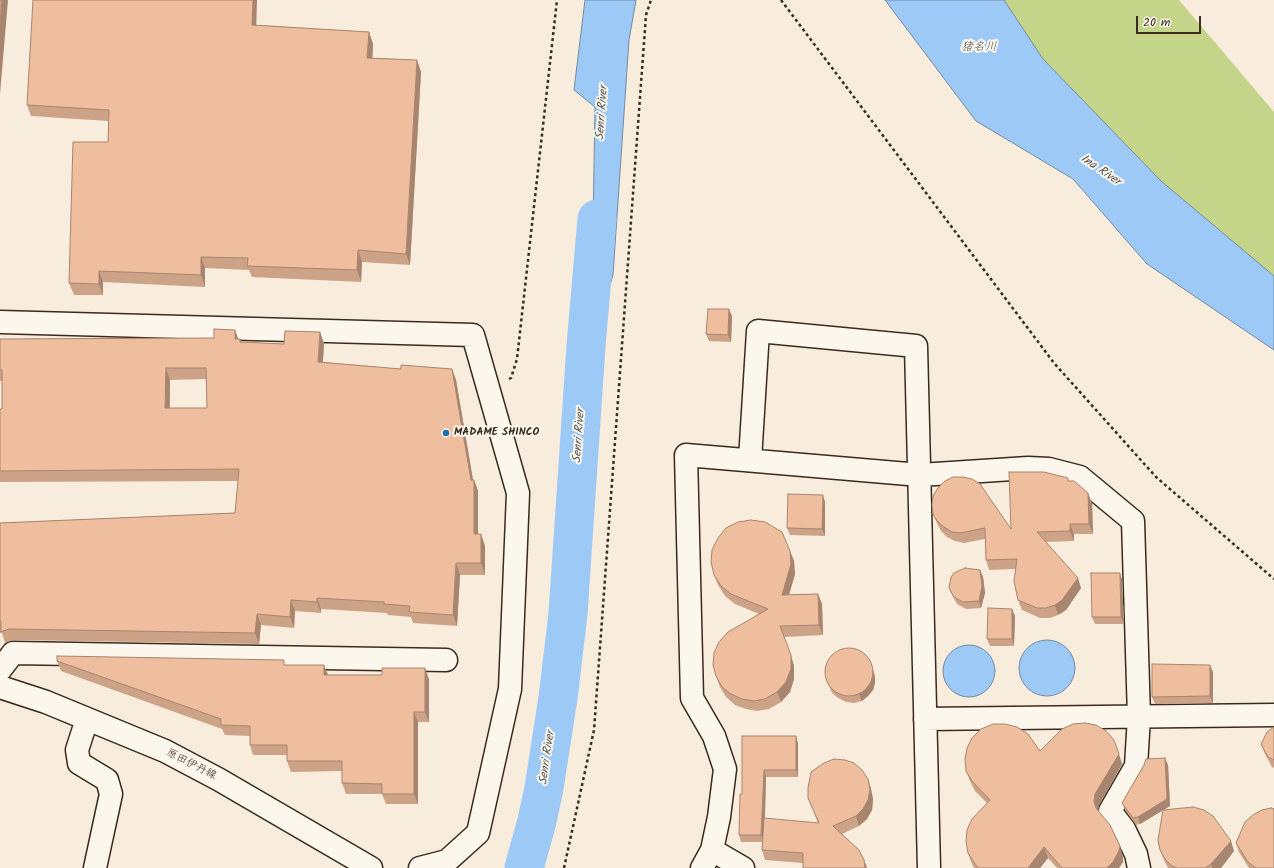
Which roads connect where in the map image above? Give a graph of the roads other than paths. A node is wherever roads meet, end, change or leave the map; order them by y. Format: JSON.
{"nodes":[{"id":1,"x":0,"y":322,"type":"edge"},
{"id":2,"x":750,"y":460,"type":"junction"},
{"id":3,"x":920,"y":475,"type":"junction"},
{"id":4,"x":446,"y":660,"type":"dead end"},
{"id":5,"x":0,"y":670,"type":"edge"},
{"id":6,"x":0,"y":687,"type":"edge"},
{"id":7,"x":1274,"y":715,"type":"edge"},
{"id":8,"x":1139,"y":717,"type":"junction"},
{"id":9,"x":87,"y":719,"type":"junction"},
{"id":10,"x":925,"y":720,"type":"junction"},
{"id":11,"x":707,"y":859,"type":"edge"},
{"id":12,"x":95,"y":868,"type":"edge"},
{"id":13,"x":371,"y":868,"type":"edge"},
{"id":14,"x":420,"y":868,"type":"edge"},
{"id":15,"x":743,"y":868,"type":"edge"},
{"id":16,"x":929,"y":868,"type":"edge"},
{"id":17,"x":1138,"y":868,"type":"edge"}],
"edges":[{"from":1,"to":14,"type":"street"},
{"from":2,"to":3,"type":"street"},
{"from":2,"to":3,"type":"street"},
{"from":2,"to":11,"type":"street"},
{"from":3,"to":8,"type":"street"},
{"from":3,"to":10,"type":"street"},
{"from":4,"to":5,"type":"street"},
{"from":6,"to":9,"type":"street","name":"原田伊丹線"},
{"from":7,"to":8,"type":"street"},
{"from":8,"to":10,"type":"street"},
{"from":8,"to":17,"type":"street"},
{"from":9,"to":12,"type":"street"},
{"from":9,"to":13,"type":"street","name":"原田伊丹線"},
{"from":10,"to":16,"type":"street"},
{"from":11,"to":15,"type":"street"}]}
